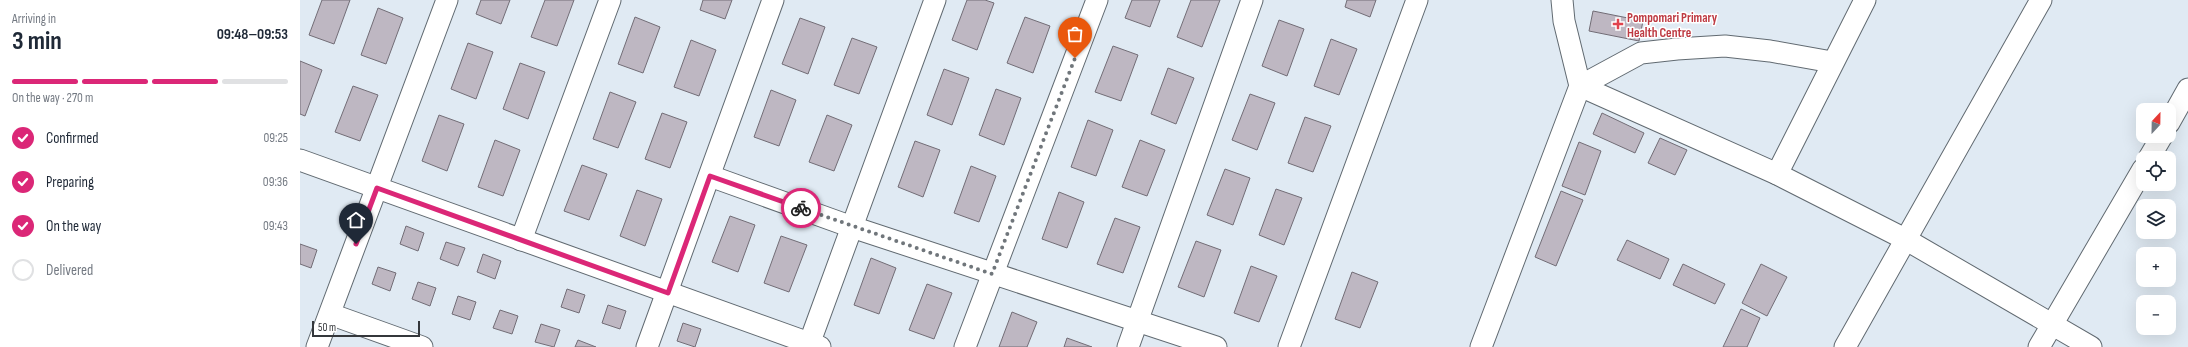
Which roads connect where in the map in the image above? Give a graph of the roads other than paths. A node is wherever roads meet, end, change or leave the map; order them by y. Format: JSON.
{"nodes":[{"id":1,"x":447,"y":0,"type":"edge"},
{"id":2,"x":610,"y":0,"type":"edge"},
{"id":3,"x":773,"y":0,"type":"edge"},
{"id":4,"x":935,"y":0,"type":"edge"},
{"id":5,"x":1097,"y":0,"type":"edge"},
{"id":6,"x":1252,"y":0,"type":"edge"},
{"id":7,"x":1417,"y":0,"type":"edge"},
{"id":8,"x":1562,"y":0,"type":"edge"},
{"id":9,"x":1865,"y":0,"type":"edge"},
{"id":10,"x":2041,"y":0,"type":"edge"},
{"id":11,"x":1832,"y":62,"type":"junction"},
{"id":12,"x":1580,"y":86,"type":"junction"},
{"id":13,"x":2188,"y":89,"type":"edge"},
{"id":14,"x":2176,"y":110,"type":"edge"},
{"id":15,"x":300,"y":160,"type":"edge"},
{"id":16,"x":1777,"y":174,"type":"junction"},
{"id":17,"x":710,"y":176,"type":"junction"},
{"id":18,"x":2136,"y":181,"type":"edge"},
{"id":19,"x":377,"y":188,"type":"junction"},
{"id":20,"x":852,"y":227,"type":"junction"},
{"id":21,"x":1905,"y":239,"type":"junction"},
{"id":22,"x":521,"y":240,"type":"junction"},
{"id":23,"x":992,"y":274,"type":"junction"},
{"id":24,"x":668,"y":293,"type":"junction"},
{"id":25,"x":330,"y":314,"type":"junction"},
{"id":26,"x":1137,"y":322,"type":"junction"},
{"id":27,"x":2052,"y":324,"type":"junction"},
{"id":28,"x":813,"y":346,"type":"edge"},
{"id":29,"x":317,"y":347,"type":"edge"},
{"id":30,"x":422,"y":347,"type":"edge"},
{"id":31,"x":647,"y":347,"type":"edge"},
{"id":32,"x":965,"y":347,"type":"edge"},
{"id":33,"x":1128,"y":347,"type":"edge"},
{"id":34,"x":1216,"y":347,"type":"edge"},
{"id":35,"x":1289,"y":347,"type":"edge"},
{"id":36,"x":1481,"y":347,"type":"edge"},
{"id":37,"x":1845,"y":347,"type":"edge"},
{"id":38,"x":2039,"y":347,"type":"edge"},
{"id":39,"x":2091,"y":347,"type":"edge"}],
"edges":[{"from":1,"to":19,"type":"street"},
{"from":2,"to":22,"type":"street"},
{"from":3,"to":17,"type":"street"},
{"from":4,"to":20,"type":"street"},
{"from":5,"to":23,"type":"street"},
{"from":6,"to":26,"type":"street"},
{"from":7,"to":35,"type":"street"},
{"from":8,"to":12,"type":"street"},
{"from":9,"to":11,"type":"street"},
{"from":10,"to":21,"type":"street"},
{"from":11,"to":12,"type":"street"},
{"from":11,"to":16,"type":"street"},
{"from":12,"to":16,"type":"street"},
{"from":12,"to":36,"type":"street"},
{"from":13,"to":14,"type":"street"},
{"from":15,"to":19,"type":"street"},
{"from":16,"to":21,"type":"street"},
{"from":17,"to":20,"type":"street"},
{"from":17,"to":24,"type":"street"},
{"from":18,"to":27,"type":"street"},
{"from":19,"to":22,"type":"street"},
{"from":19,"to":25,"type":"street"},
{"from":20,"to":23,"type":"street"},
{"from":20,"to":28,"type":"street"},
{"from":21,"to":27,"type":"street"},
{"from":21,"to":37,"type":"street"},
{"from":22,"to":24,"type":"street"},
{"from":23,"to":26,"type":"street"},
{"from":23,"to":32,"type":"street"},
{"from":24,"to":28,"type":"street"},
{"from":24,"to":31,"type":"street"},
{"from":25,"to":29,"type":"street"},
{"from":25,"to":30,"type":"street"},
{"from":26,"to":33,"type":"street"},
{"from":26,"to":34,"type":"street"},
{"from":27,"to":38,"type":"street"},
{"from":27,"to":39,"type":"street"}]}
